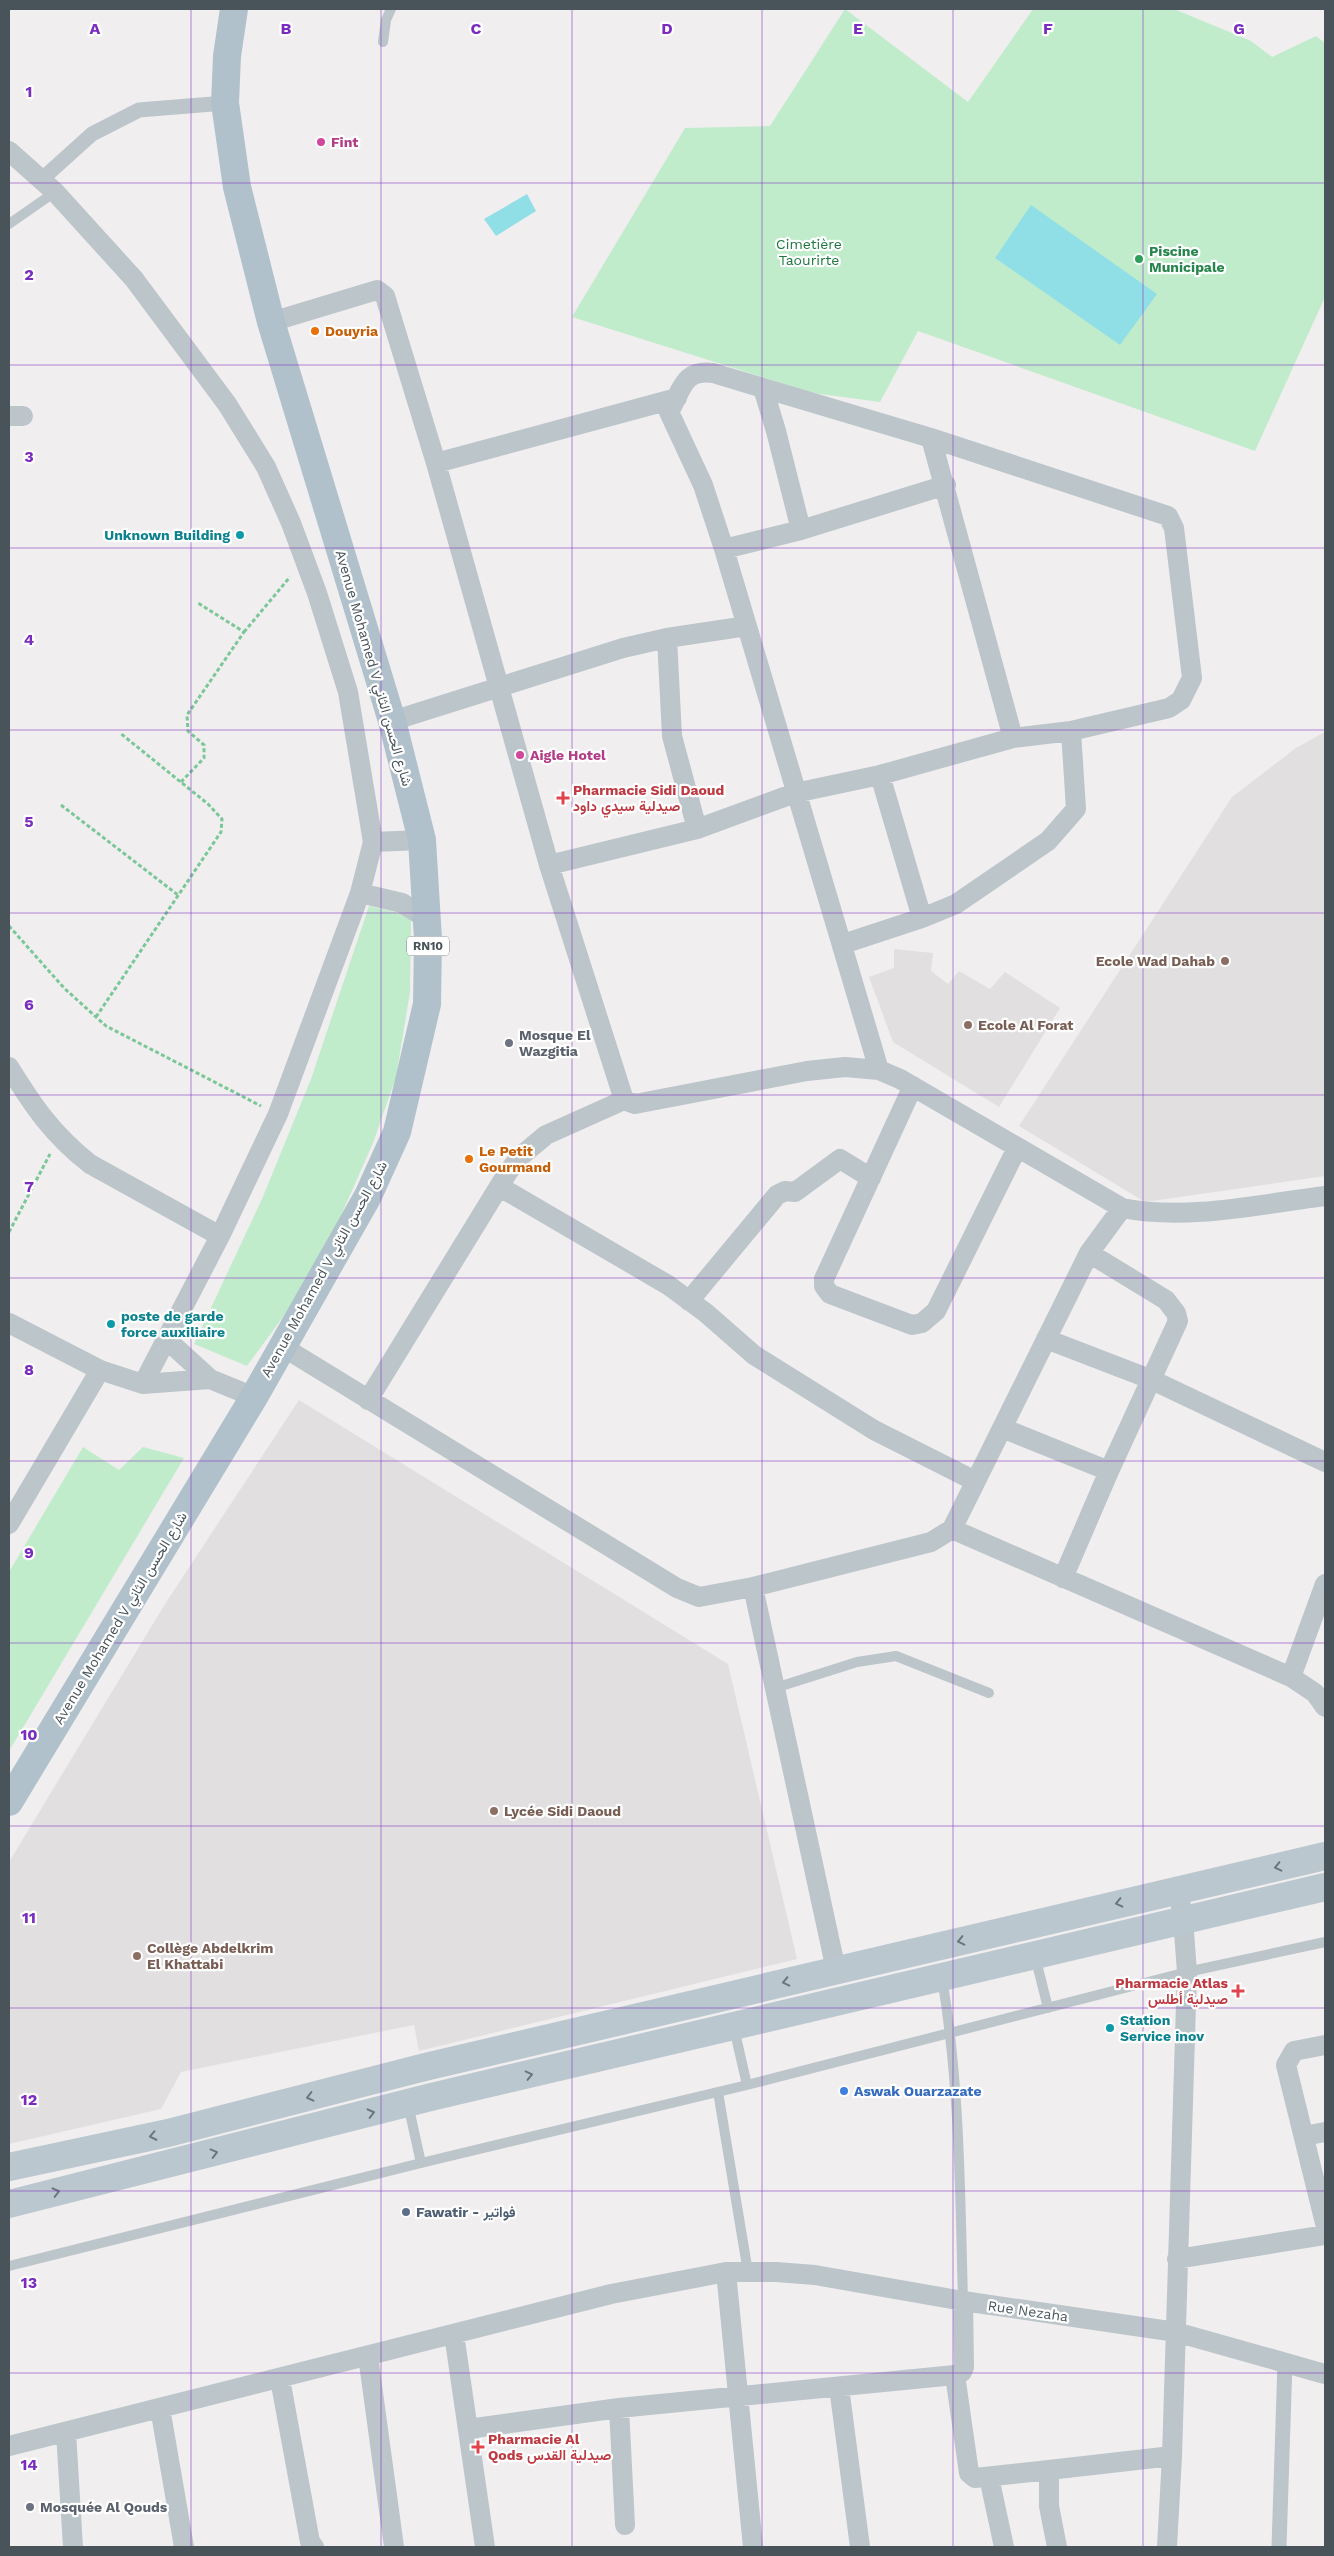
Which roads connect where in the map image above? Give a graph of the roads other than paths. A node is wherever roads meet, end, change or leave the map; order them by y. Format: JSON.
{"nodes":[{"id":1,"x":234,"y":9,"type":"edge"},
{"id":2,"x":391,"y":9,"type":"edge"},
{"id":3,"x":383,"y":42,"type":"dead end"},
{"id":4,"x":225,"y":103,"type":"junction"},
{"id":5,"x":9,"y":151,"type":"edge"},
{"id":6,"x":48,"y":186,"type":"junction"},
{"id":7,"x":9,"y":224,"type":"edge"},
{"id":8,"x":271,"y":322,"type":"junction"},
{"id":9,"x":763,"y":388,"type":"junction"},
{"id":10,"x":677,"y":398,"type":"junction"},
{"id":11,"x":931,"y":438,"type":"junction"},
{"id":12,"x":436,"y":463,"type":"junction"},
{"id":13,"x":946,"y":485,"type":"junction"},
{"id":14,"x":801,"y":530,"type":"junction"},
{"id":15,"x":724,"y":549,"type":"junction"},
{"id":16,"x":747,"y":626,"type":"junction"},
{"id":17,"x":667,"y":638,"type":"junction"},
{"id":18,"x":499,"y":688,"type":"junction"},
{"id":19,"x":392,"y":721,"type":"junction"},
{"id":20,"x":1072,"y":731,"type":"junction"},
{"id":21,"x":1013,"y":738,"type":"junction"},
{"id":22,"x":880,"y":775,"type":"junction"},
{"id":23,"x":795,"y":793,"type":"junction"},
{"id":24,"x":697,"y":829,"type":"junction"},
{"id":25,"x":422,"y":840,"type":"junction"},
{"id":26,"x":373,"y":842,"type":"junction"},
{"id":27,"x":548,"y":865,"type":"junction"},
{"id":28,"x":360,"y":893,"type":"junction"},
{"id":29,"x":922,"y":918,"type":"junction"},
{"id":30,"x":427,"y":919,"type":"junction"},
{"id":31,"x":843,"y":944,"type":"junction"},
{"id":32,"x":9,"y":1067,"type":"edge"},
{"id":33,"x":879,"y":1070,"type":"junction"},
{"id":34,"x":912,"y":1086,"type":"junction"},
{"id":35,"x":624,"y":1100,"type":"junction"},
{"id":36,"x":1017,"y":1148,"type":"junction"},
{"id":37,"x":871,"y":1178,"type":"junction"},
{"id":38,"x":500,"y":1187,"type":"junction"},
{"id":39,"x":1325,"y":1196,"type":"edge"},
{"id":40,"x":1122,"y":1208,"type":"junction"},
{"id":41,"x":220,"y":1236,"type":"junction"},
{"id":42,"x":1089,"y":1253,"type":"junction"},
{"id":43,"x":689,"y":1301,"type":"junction"},
{"id":44,"x":9,"y":1323,"type":"edge"},
{"id":45,"x":166,"y":1339,"type":"junction"},
{"id":46,"x":1046,"y":1339,"type":"junction"},
{"id":47,"x":283,"y":1348,"type":"junction"},
{"id":48,"x":100,"y":1370,"type":"junction"},
{"id":49,"x":210,"y":1379,"type":"junction"},
{"id":50,"x":1150,"y":1379,"type":"junction"},
{"id":51,"x":143,"y":1384,"type":"junction"},
{"id":52,"x":254,"y":1396,"type":"junction"},
{"id":53,"x":368,"y":1400,"type":"junction"},
{"id":54,"x":1002,"y":1428,"type":"junction"},
{"id":55,"x":1321,"y":1458,"type":"edge"},
{"id":56,"x":1108,"y":1471,"type":"junction"},
{"id":57,"x":975,"y":1481,"type":"junction"},
{"id":58,"x":9,"y":1524,"type":"edge"},
{"id":59,"x":952,"y":1529,"type":"junction"},
{"id":60,"x":1063,"y":1578,"type":"junction"},
{"id":61,"x":1325,"y":1584,"type":"edge"},
{"id":62,"x":753,"y":1587,"type":"junction"},
{"id":63,"x":1291,"y":1677,"type":"junction"},
{"id":64,"x":775,"y":1688,"type":"junction"},
{"id":65,"x":989,"y":1692,"type":"dead end"},
{"id":66,"x":1325,"y":1707,"type":"edge"},
{"id":67,"x":9,"y":1802,"type":"edge"},
{"id":68,"x":1325,"y":1856,"type":"edge"},
{"id":69,"x":1325,"y":1887,"type":"edge"},
{"id":70,"x":1178,"y":1890,"type":"junction"},
{"id":71,"x":1183,"y":1919,"type":"junction"},
{"id":72,"x":1325,"y":1942,"type":"edge"},
{"id":73,"x":1035,"y":1955,"type":"junction"},
{"id":74,"x":835,"y":1971,"type":"junction"},
{"id":75,"x":1187,"y":1972,"type":"junction"},
{"id":76,"x":942,"y":1977,"type":"junction"},
{"id":77,"x":843,"y":2001,"type":"junction"},
{"id":78,"x":1048,"y":2008,"type":"junction"},
{"id":79,"x":734,"y":2027,"type":"junction"},
{"id":80,"x":951,"y":2033,"type":"junction"},
{"id":81,"x":1325,"y":2045,"type":"edge"},
{"id":82,"x":747,"y":2085,"type":"junction"},
{"id":83,"x":718,"y":2092,"type":"junction"},
{"id":84,"x":408,"y":2103,"type":"junction"},
{"id":85,"x":1325,"y":2132,"type":"edge"},
{"id":86,"x":1304,"y":2136,"type":"junction"},
{"id":87,"x":421,"y":2162,"type":"junction"},
{"id":88,"x":9,"y":2167,"type":"edge"},
{"id":89,"x":9,"y":2204,"type":"edge"},
{"id":90,"x":1325,"y":2223,"type":"edge"},
{"id":91,"x":1325,"y":2235,"type":"edge"},
{"id":92,"x":1177,"y":2259,"type":"junction"},
{"id":93,"x":9,"y":2266,"type":"edge"},
{"id":94,"x":726,"y":2272,"type":"junction"},
{"id":95,"x":748,"y":2272,"type":"junction"},
{"id":96,"x":963,"y":2302,"type":"junction"},
{"id":97,"x":1176,"y":2332,"type":"junction"},
{"id":98,"x":454,"y":2334,"type":"junction"},
{"id":99,"x":368,"y":2356,"type":"junction"},
{"id":100,"x":1285,"y":2362,"type":"junction"},
{"id":101,"x":1325,"y":2374,"type":"edge"},
{"id":102,"x":956,"y":2375,"type":"junction"},
{"id":103,"x":280,"y":2379,"type":"junction"},
{"id":104,"x":839,"y":2387,"type":"junction"},
{"id":105,"x":738,"y":2394,"type":"junction"},
{"id":106,"x":160,"y":2408,"type":"junction"},
{"id":107,"x":618,"y":2408,"type":"junction"},
{"id":108,"x":468,"y":2429,"type":"junction"},
{"id":109,"x":66,"y":2432,"type":"junction"},
{"id":110,"x":9,"y":2446,"type":"edge"},
{"id":111,"x":1172,"y":2456,"type":"junction"},
{"id":112,"x":1049,"y":2470,"type":"junction"},
{"id":113,"x":989,"y":2477,"type":"junction"},
{"id":114,"x":625,"y":2525,"type":"dead end"},
{"id":115,"x":69,"y":2545,"type":"edge"},
{"id":116,"x":184,"y":2547,"type":"edge"},
{"id":117,"x":314,"y":2547,"type":"edge"},
{"id":118,"x":394,"y":2547,"type":"edge"},
{"id":119,"x":485,"y":2547,"type":"edge"},
{"id":120,"x":753,"y":2547,"type":"edge"},
{"id":121,"x":860,"y":2547,"type":"edge"},
{"id":122,"x":1004,"y":2547,"type":"edge"},
{"id":123,"x":1057,"y":2547,"type":"edge"},
{"id":124,"x":1167,"y":2547,"type":"edge"},
{"id":125,"x":1279,"y":2547,"type":"edge"}],
"edges":[{"from":1,"to":4,"type":"main road","name":"Avenue Mohamed V شارع الحسن الثاني","number":"RN10"},
{"from":2,"to":3,"type":"lane"},
{"from":4,"to":6,"type":"street"},
{"from":4,"to":8,"type":"main road","name":"Avenue Mohamed V شارع الحسن الثاني","number":"RN10"},
{"from":5,"to":6,"type":"street"},
{"from":6,"to":7,"type":"lane"},
{"from":6,"to":26,"type":"street"},
{"from":8,"to":12,"type":"street"},
{"from":8,"to":19,"type":"main road","name":"Avenue Mohamed V شارع الحسن الثاني","number":"RN10"},
{"from":9,"to":10,"type":"street"},
{"from":9,"to":11,"type":"street"},
{"from":9,"to":14,"type":"street"},
{"from":10,"to":12,"type":"street"},
{"from":10,"to":15,"type":"street"},
{"from":11,"to":13,"type":"street"},
{"from":11,"to":20,"type":"street"},
{"from":12,"to":18,"type":"street"},
{"from":13,"to":14,"type":"street"},
{"from":13,"to":21,"type":"street"},
{"from":14,"to":15,"type":"street"},
{"from":15,"to":16,"type":"street"},
{"from":16,"to":17,"type":"street"},
{"from":16,"to":23,"type":"street"},
{"from":17,"to":18,"type":"street"},
{"from":17,"to":24,"type":"street"},
{"from":18,"to":19,"type":"street"},
{"from":18,"to":27,"type":"street"},
{"from":19,"to":25,"type":"main road","name":"Avenue Mohamed V شارع الحسن الثاني","number":"RN10"},
{"from":20,"to":21,"type":"street"},
{"from":20,"to":29,"type":"street"},
{"from":21,"to":22,"type":"street"},
{"from":22,"to":23,"type":"street"},
{"from":22,"to":29,"type":"street"},
{"from":23,"to":24,"type":"street"},
{"from":23,"to":31,"type":"street"},
{"from":24,"to":27,"type":"street"},
{"from":25,"to":26,"type":"street"},
{"from":25,"to":30,"type":"main road","name":"Avenue Mohamed V شارع الحسن الثاني","number":"RN10"},
{"from":26,"to":28,"type":"street"},
{"from":27,"to":35,"type":"street"},
{"from":28,"to":30,"type":"street"},
{"from":28,"to":41,"type":"street"},
{"from":29,"to":31,"type":"street"},
{"from":30,"to":47,"type":"main road","name":"Avenue Mohamed V شارع الحسن الثاني","number":"RN10"},
{"from":31,"to":33,"type":"street"},
{"from":32,"to":41,"type":"street"},
{"from":33,"to":34,"type":"street"},
{"from":33,"to":35,"type":"street"},
{"from":34,"to":36,"type":"street"},
{"from":34,"to":37,"type":"street"},
{"from":35,"to":38,"type":"street"},
{"from":36,"to":37,"type":"street"},
{"from":36,"to":40,"type":"street"},
{"from":37,"to":43,"type":"street"},
{"from":38,"to":43,"type":"street"},
{"from":38,"to":53,"type":"street"},
{"from":39,"to":40,"type":"street"},
{"from":40,"to":42,"type":"street"},
{"from":41,"to":45,"type":"street"},
{"from":42,"to":46,"type":"street"},
{"from":42,"to":50,"type":"street"},
{"from":43,"to":57,"type":"street"},
{"from":44,"to":48,"type":"street"},
{"from":45,"to":49,"type":"street"},
{"from":45,"to":51,"type":"street"},
{"from":46,"to":50,"type":"street"},
{"from":46,"to":54,"type":"street"},
{"from":47,"to":52,"type":"main road","name":"Avenue Mohamed V شارع الحسن الثاني","number":"RN10"},
{"from":47,"to":53,"type":"street"},
{"from":48,"to":51,"type":"street"},
{"from":48,"to":58,"type":"street"},
{"from":49,"to":51,"type":"street"},
{"from":49,"to":52,"type":"street"},
{"from":50,"to":55,"type":"street"},
{"from":50,"to":56,"type":"street"},
{"from":52,"to":67,"type":"main road","name":"Avenue Mohamed V شارع الحسن الثاني","number":"RN10"},
{"from":53,"to":62,"type":"street"},
{"from":54,"to":56,"type":"street"},
{"from":54,"to":57,"type":"street"},
{"from":56,"to":60,"type":"street"},
{"from":57,"to":59,"type":"street"},
{"from":59,"to":60,"type":"street"},
{"from":59,"to":62,"type":"street"},
{"from":60,"to":63,"type":"street"},
{"from":61,"to":63,"type":"street"},
{"from":62,"to":64,"type":"street"},
{"from":63,"to":66,"type":"street"},
{"from":64,"to":65,"type":"lane"},
{"from":64,"to":74,"type":"street"},
{"from":68,"to":70,"type":"main road","one_way":true},
{"from":69,"to":71,"type":"main road"},
{"from":70,"to":71,"type":"street"},
{"from":70,"to":74,"type":"main road","one_way":true},
{"from":71,"to":73,"type":"main road"},
{"from":71,"to":75,"type":"street"},
{"from":72,"to":75,"type":"lane"},
{"from":73,"to":76,"type":"main road"},
{"from":73,"to":78,"type":"lane"},
{"from":74,"to":77,"type":"main road"},
{"from":74,"to":88,"type":"main road","one_way":true},
{"from":75,"to":78,"type":"lane"},
{"from":75,"to":92,"type":"street"},
{"from":76,"to":77,"type":"main road"},
{"from":76,"to":80,"type":"lane"},
{"from":77,"to":79,"type":"main road"},
{"from":78,"to":80,"type":"lane"},
{"from":79,"to":82,"type":"lane"},
{"from":84,"to":79,"type":"main road","one_way":true},
{"from":80,"to":82,"type":"lane"},
{"from":80,"to":96,"type":"lane"},
{"from":81,"to":86,"type":"street"},
{"from":82,"to":83,"type":"lane"},
{"from":83,"to":87,"type":"lane"},
{"from":83,"to":95,"type":"lane"},
{"from":84,"to":87,"type":"lane"},
{"from":89,"to":84,"type":"main road","one_way":true},
{"from":85,"to":86,"type":"street"},
{"from":86,"to":90,"type":"street"},
{"from":87,"to":93,"type":"lane"},
{"from":91,"to":92,"type":"street"},
{"from":92,"to":97,"type":"street"},
{"from":94,"to":95,"type":"street","name":"Rue Nezaha"},
{"from":94,"to":98,"type":"street","name":"Rue Nezaha"},
{"from":94,"to":105,"type":"street"},
{"from":95,"to":96,"type":"street","name":"Rue Nezaha"},
{"from":96,"to":97,"type":"street","name":"Rue Nezaha"},
{"from":96,"to":102,"type":"street"},
{"from":97,"to":100,"type":"street","name":"Rue Nezaha"},
{"from":97,"to":111,"type":"street"},
{"from":98,"to":99,"type":"street","name":"Rue Nezaha"},
{"from":98,"to":108,"type":"street"},
{"from":99,"to":103,"type":"street","name":"Rue Nezaha"},
{"from":99,"to":118,"type":"street"},
{"from":100,"to":101,"type":"street","name":"Rue Nezaha"},
{"from":100,"to":125,"type":"street"},
{"from":102,"to":104,"type":"street"},
{"from":102,"to":113,"type":"street"},
{"from":103,"to":106,"type":"street","name":"Rue Nezaha"},
{"from":103,"to":117,"type":"street"},
{"from":104,"to":105,"type":"street"},
{"from":104,"to":121,"type":"street"},
{"from":105,"to":107,"type":"street"},
{"from":105,"to":120,"type":"street"},
{"from":106,"to":109,"type":"street","name":"Rue Nezaha"},
{"from":106,"to":116,"type":"street"},
{"from":107,"to":108,"type":"street"},
{"from":107,"to":114,"type":"street"},
{"from":108,"to":119,"type":"street"},
{"from":109,"to":110,"type":"street","name":"Rue Nezaha"},
{"from":109,"to":115,"type":"street"},
{"from":111,"to":112,"type":"street"},
{"from":111,"to":124,"type":"street"},
{"from":112,"to":113,"type":"street"},
{"from":112,"to":123,"type":"street"},
{"from":113,"to":122,"type":"street"}]}
